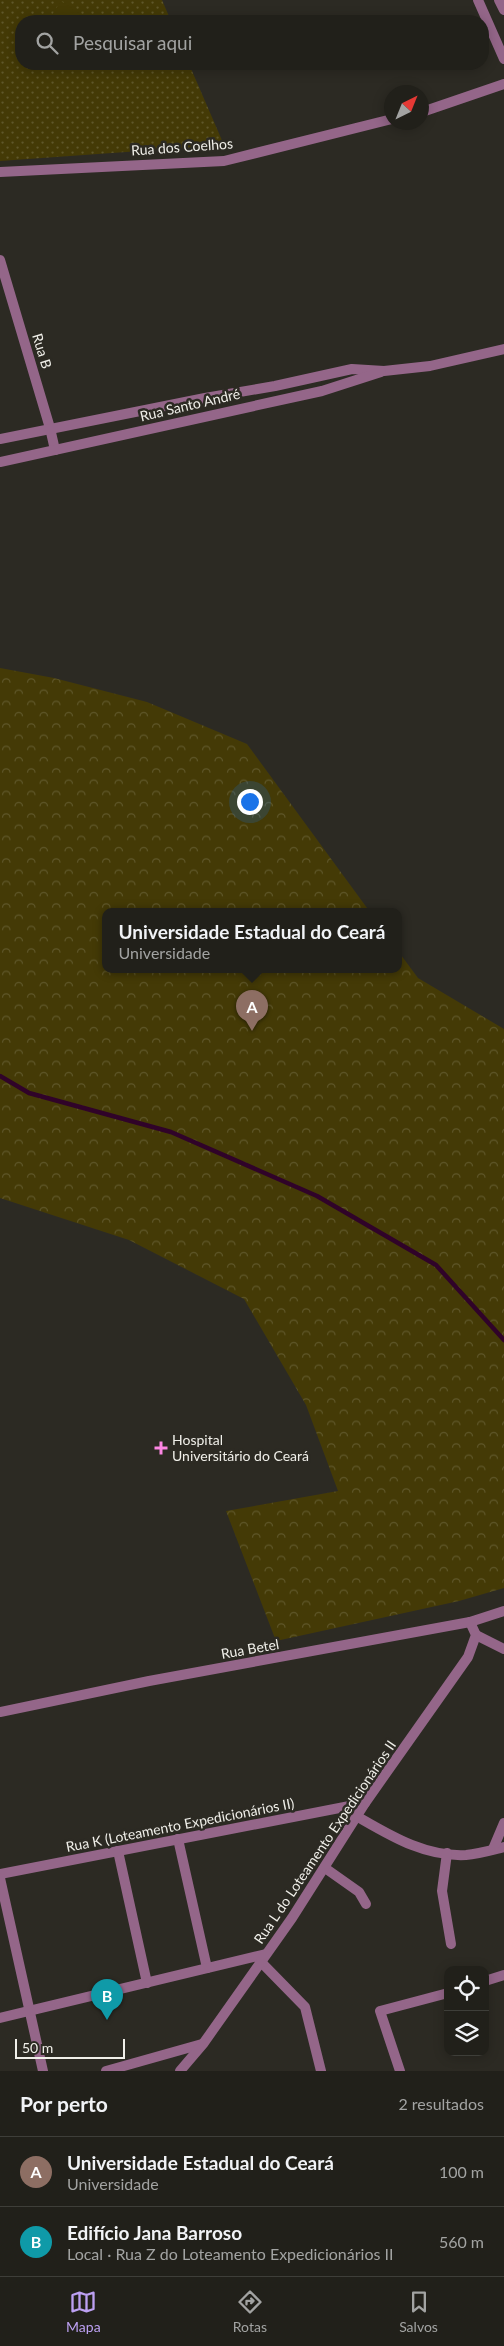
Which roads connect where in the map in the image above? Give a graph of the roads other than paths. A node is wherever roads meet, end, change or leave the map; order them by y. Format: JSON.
{"nodes":[{"id":1,"x":478,"y":0,"type":"edge"},
{"id":2,"x":499,"y":0,"type":"edge"},
{"id":3,"x":504,"y":10,"type":"edge"},
{"id":4,"x":485,"y":15,"type":"edge"},
{"id":5,"x":489,"y":25,"type":"edge"},
{"id":6,"x":504,"y":58,"type":"edge"},
{"id":7,"x":504,"y":84,"type":"edge"},
{"id":8,"x":429,"y":110,"type":"edge"},
{"id":9,"x":384,"y":121,"type":"edge"},
{"id":10,"x":0,"y":172,"type":"edge"},
{"id":11,"x":0,"y":260,"type":"edge"},
{"id":12,"x":504,"y":349,"type":"edge"},
{"id":13,"x":384,"y":371,"type":"junction"},
{"id":14,"x":50,"y":428,"type":"junction"},
{"id":15,"x":0,"y":439,"type":"edge"},
{"id":16,"x":55,"y":450,"type":"junction"},
{"id":17,"x":0,"y":462,"type":"edge"},
{"id":18,"x":504,"y":1611,"type":"edge"},
{"id":19,"x":470,"y":1622,"type":"junction"},
{"id":20,"x":476,"y":1635,"type":"junction"},
{"id":21,"x":504,"y":1649,"type":"edge"},
{"id":22,"x":0,"y":1712,"type":"edge"},
{"id":23,"x":365,"y":1803,"type":"junction"},
{"id":24,"x":358,"y":1817,"type":"junction"},
{"id":25,"x":504,"y":1823,"type":"edge"},
{"id":26,"x":178,"y":1839,"type":"junction"},
{"id":27,"x":499,"y":1848,"type":"edge"},
{"id":28,"x":118,"y":1851,"type":"junction"},
{"id":29,"x":447,"y":1854,"type":"junction"},
{"id":30,"x":325,"y":1868,"type":"junction"},
{"id":31,"x":0,"y":1874,"type":"edge"},
{"id":32,"x":0,"y":1878,"type":"edge"},
{"id":33,"x":366,"y":1904,"type":"dead end"},
{"id":34,"x":451,"y":1944,"type":"dead end"},
{"id":35,"x":263,"y":1957,"type":"junction"},
{"id":36,"x":207,"y":1968,"type":"junction"},
{"id":37,"x":504,"y":1975,"type":"edge"},
{"id":38,"x":489,"y":1981,"type":"edge"},
{"id":39,"x":147,"y":1983,"type":"junction"},
{"id":40,"x":444,"y":1994,"type":"edge"},
{"id":41,"x":30,"y":2011,"type":"junction"},
{"id":42,"x":0,"y":2018,"type":"edge"},
{"id":43,"x":203,"y":2044,"type":"junction"},
{"id":44,"x":43,"y":2071,"type":"edge"},
{"id":45,"x":106,"y":2071,"type":"edge"},
{"id":46,"x":180,"y":2071,"type":"edge"},
{"id":47,"x":321,"y":2071,"type":"edge"},
{"id":48,"x":400,"y":2071,"type":"edge"}],
"edges":[{"from":1,"to":4,"type":"street"},
{"from":2,"to":3,"type":"street"},
{"from":5,"to":6,"type":"street"},
{"from":7,"to":8,"type":"street"},
{"from":9,"to":10,"type":"street","name":"Rua dos Coelhos"},
{"from":11,"to":14,"type":"street","name":"Rua B"},
{"from":12,"to":13,"type":"street","name":"Rua Santo André"},
{"from":13,"to":14,"type":"street","name":"Rua Santo André"},
{"from":13,"to":16,"type":"street","name":"Rua Santo André"},
{"from":14,"to":15,"type":"street","name":"Rua Santo André"},
{"from":14,"to":16,"type":"street","name":"Rua B"},
{"from":16,"to":17,"type":"street","name":"Rua Santo André"},
{"from":18,"to":19,"type":"street","name":"Rua Betel"},
{"from":19,"to":20,"type":"street"},
{"from":19,"to":22,"type":"street","name":"Rua Betel"},
{"from":20,"to":21,"type":"street"},
{"from":20,"to":23,"type":"street","name":"Rua L do Loteamento Expedicionários II"},
{"from":23,"to":24,"type":"street","name":"Rua L do Loteamento Expedicionários II"},
{"from":23,"to":26,"type":"street","name":"Rua K (Loteamento Expedicionários II)"},
{"from":24,"to":29,"type":"street"},
{"from":24,"to":30,"type":"street","name":"Rua L do Loteamento Expedicionários II"},
{"from":25,"to":27,"type":"street"},
{"from":26,"to":28,"type":"street","name":"Rua K (Loteamento Expedicionários II)"},
{"from":26,"to":36,"type":"street"},
{"from":27,"to":29,"type":"street"},
{"from":28,"to":31,"type":"street","name":"Rua K (Loteamento Expedicionários II)"},
{"from":28,"to":39,"type":"street"},
{"from":29,"to":34,"type":"street"},
{"from":30,"to":33,"type":"street"},
{"from":30,"to":35,"type":"street","name":"Rua L do Loteamento Expedicionários II"},
{"from":32,"to":41,"type":"street"},
{"from":35,"to":36,"type":"street"},
{"from":35,"to":43,"type":"street","name":"Rua L do Loteamento Expedicionários II"},
{"from":35,"to":47,"type":"street"},
{"from":36,"to":39,"type":"street"},
{"from":37,"to":38,"type":"street"},
{"from":39,"to":41,"type":"street"},
{"from":40,"to":48,"type":"street"},
{"from":41,"to":42,"type":"street"},
{"from":41,"to":44,"type":"street"},
{"from":43,"to":45,"type":"street"},
{"from":43,"to":46,"type":"street","name":"Rua L do Loteamento Expedicionários II"}]}
